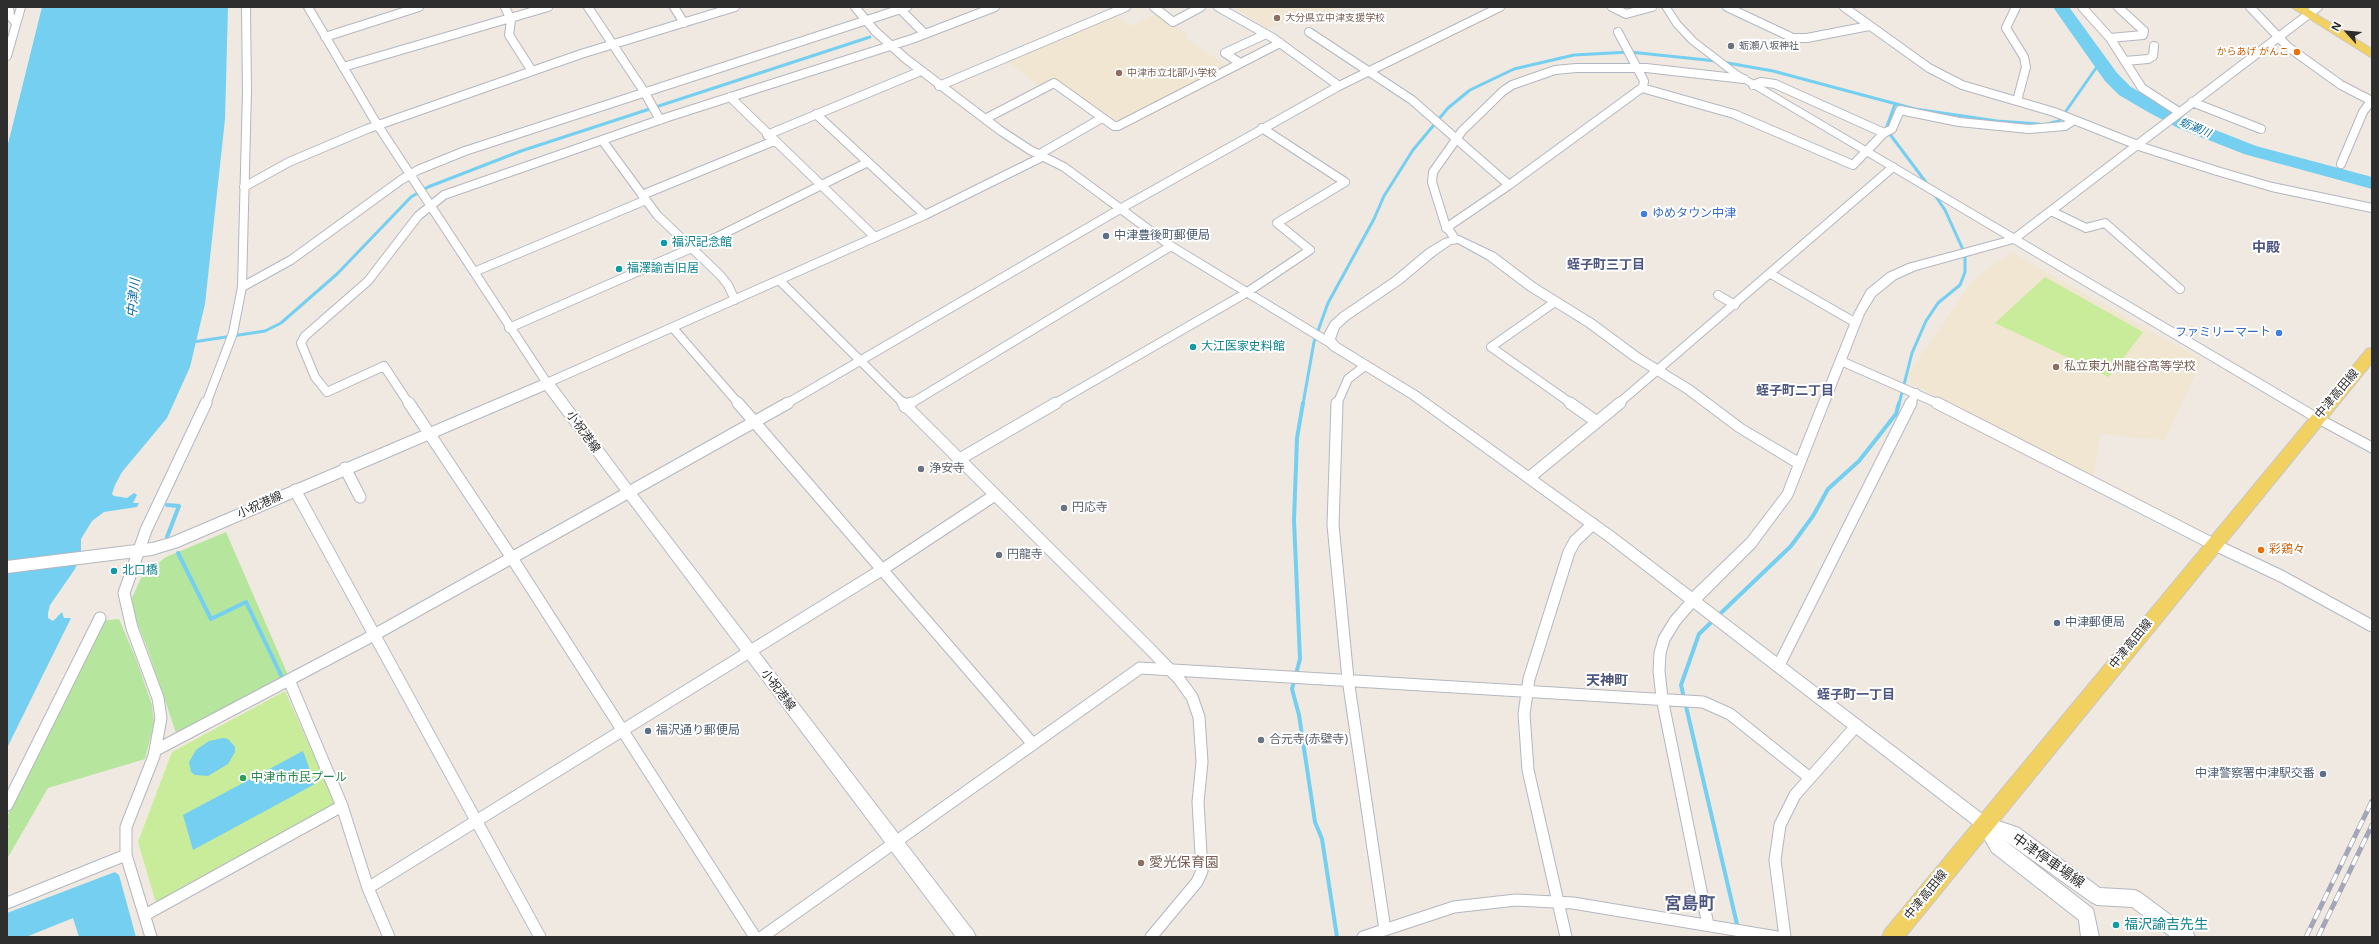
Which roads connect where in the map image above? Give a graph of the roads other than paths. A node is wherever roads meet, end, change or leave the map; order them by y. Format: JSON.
{"nodes":[{"id":1,"x":9,"y":7,"type":"edge"},
{"id":2,"x":21,"y":7,"type":"edge"},
{"id":3,"x":246,"y":7,"type":"edge"},
{"id":4,"x":308,"y":7,"type":"edge"},
{"id":5,"x":418,"y":7,"type":"edge"},
{"id":6,"x":505,"y":7,"type":"edge"},
{"id":7,"x":548,"y":7,"type":"edge"},
{"id":8,"x":588,"y":7,"type":"edge"},
{"id":9,"x":674,"y":7,"type":"edge"},
{"id":10,"x":735,"y":7,"type":"edge"},
{"id":11,"x":855,"y":7,"type":"edge"},
{"id":12,"x":994,"y":7,"type":"edge"},
{"id":13,"x":1126,"y":7,"type":"edge"},
{"id":14,"x":1154,"y":7,"type":"edge"},
{"id":15,"x":1201,"y":7,"type":"edge"},
{"id":16,"x":1218,"y":7,"type":"edge"},
{"id":17,"x":1500,"y":7,"type":"edge"},
{"id":18,"x":1612,"y":7,"type":"edge"},
{"id":19,"x":1652,"y":7,"type":"edge"},
{"id":20,"x":1666,"y":7,"type":"edge"},
{"id":21,"x":1726,"y":7,"type":"edge"},
{"id":22,"x":1844,"y":7,"type":"edge"},
{"id":23,"x":2016,"y":7,"type":"edge"},
{"id":24,"x":2082,"y":7,"type":"edge"},
{"id":25,"x":2118,"y":7,"type":"edge"},
{"id":26,"x":2250,"y":7,"type":"edge"},
{"id":27,"x":2318,"y":7,"type":"edge"},
{"id":28,"x":902,"y":8,"type":"edge"},
{"id":29,"x":1490,"y":9,"type":"edge"},
{"id":30,"x":2302,"y":10,"type":"edge"},
{"id":31,"x":510,"y":18,"type":"junction"},
{"id":32,"x":866,"y":20,"type":"junction"},
{"id":33,"x":16,"y":23,"type":"junction"},
{"id":34,"x":684,"y":23,"type":"junction"},
{"id":35,"x":1869,"y":26,"type":"junction"},
{"id":36,"x":1309,"y":32,"type":"dead end"},
{"id":37,"x":1618,"y":32,"type":"dead end"},
{"id":38,"x":925,"y":34,"type":"junction"},
{"id":39,"x":1266,"y":34,"type":"junction"},
{"id":40,"x":325,"y":37,"type":"junction"},
{"id":41,"x":2277,"y":37,"type":"junction"},
{"id":42,"x":2110,"y":38,"type":"junction"},
{"id":43,"x":1280,"y":43,"type":"junction"},
{"id":44,"x":613,"y":44,"type":"junction"},
{"id":45,"x":892,"y":46,"type":"junction"},
{"id":46,"x":2154,"y":46,"type":"dead end"},
{"id":47,"x":2372,"y":54,"type":"edge"},
{"id":48,"x":7,"y":56,"type":"edge"},
{"id":49,"x":2125,"y":61,"type":"junction"},
{"id":50,"x":1240,"y":63,"type":"junction"},
{"id":51,"x":343,"y":67,"type":"junction"},
{"id":52,"x":1638,"y":68,"type":"junction"},
{"id":53,"x":532,"y":71,"type":"junction"},
{"id":54,"x":921,"y":71,"type":"junction"},
{"id":55,"x":1369,"y":71,"type":"junction"},
{"id":56,"x":1744,"y":79,"type":"junction"},
{"id":57,"x":1753,"y":85,"type":"junction"},
{"id":58,"x":939,"y":86,"type":"junction"},
{"id":59,"x":1339,"y":86,"type":"junction"},
{"id":60,"x":1642,"y":88,"type":"junction"},
{"id":61,"x":644,"y":92,"type":"junction"},
{"id":62,"x":730,"y":97,"type":"junction"},
{"id":63,"x":2371,"y":101,"type":"edge"},
{"id":64,"x":2017,"y":102,"type":"junction"},
{"id":65,"x":2192,"y":102,"type":"junction"},
{"id":66,"x":2179,"y":112,"type":"junction"},
{"id":67,"x":816,"y":114,"type":"junction"},
{"id":68,"x":1102,"y":118,"type":"junction"},
{"id":69,"x":985,"y":119,"type":"junction"},
{"id":70,"x":2072,"y":119,"type":"junction"},
{"id":71,"x":660,"y":120,"type":"junction"},
{"id":72,"x":378,"y":126,"type":"junction"},
{"id":73,"x":1262,"y":128,"type":"junction"},
{"id":74,"x":2261,"y":129,"type":"dead end"},
{"id":75,"x":1887,"y":132,"type":"junction"},
{"id":76,"x":767,"y":135,"type":"junction"},
{"id":77,"x":1455,"y":139,"type":"junction"},
{"id":78,"x":602,"y":140,"type":"junction"},
{"id":79,"x":774,"y":141,"type":"junction"},
{"id":80,"x":2139,"y":144,"type":"junction"},
{"id":81,"x":1866,"y":152,"type":"junction"},
{"id":82,"x":1040,"y":156,"type":"junction"},
{"id":83,"x":868,"y":162,"type":"junction"},
{"id":84,"x":2341,"y":164,"type":"dead end"},
{"id":85,"x":1893,"y":167,"type":"junction"},
{"id":86,"x":411,"y":174,"type":"junction"},
{"id":87,"x":1509,"y":185,"type":"junction"},
{"id":88,"x":819,"y":186,"type":"junction"},
{"id":89,"x":244,"y":188,"type":"junction"},
{"id":90,"x":644,"y":198,"type":"junction"},
{"id":91,"x":430,"y":204,"type":"junction"},
{"id":92,"x":2372,"y":208,"type":"edge"},
{"id":93,"x":1120,"y":209,"type":"junction"},
{"id":94,"x":2051,"y":210,"type":"junction"},
{"id":95,"x":925,"y":215,"type":"junction"},
{"id":96,"x":1446,"y":228,"type":"junction"},
{"id":97,"x":874,"y":236,"type":"junction"},
{"id":98,"x":1455,"y":239,"type":"junction"},
{"id":99,"x":2014,"y":239,"type":"junction"},
{"id":100,"x":1171,"y":246,"type":"junction"},
{"id":101,"x":692,"y":248,"type":"junction"},
{"id":102,"x":474,"y":272,"type":"junction"},
{"id":103,"x":1771,"y":274,"type":"junction"},
{"id":104,"x":779,"y":280,"type":"junction"},
{"id":105,"x":242,"y":287,"type":"junction"},
{"id":106,"x":2180,"y":289,"type":"dead end"},
{"id":107,"x":1246,"y":293,"type":"junction"},
{"id":108,"x":1718,"y":295,"type":"dead end"},
{"id":109,"x":734,"y":300,"type":"junction"},
{"id":110,"x":1555,"y":302,"type":"junction"},
{"id":111,"x":1735,"y":305,"type":"junction"},
{"id":112,"x":1856,"y":323,"type":"junction"},
{"id":113,"x":509,"y":328,"type":"junction"},
{"id":114,"x":673,"y":328,"type":"junction"},
{"id":115,"x":1338,"y":348,"type":"junction"},
{"id":116,"x":2372,"y":353,"type":"edge"},
{"id":117,"x":862,"y":361,"type":"junction"},
{"id":118,"x":1841,"y":361,"type":"junction"},
{"id":119,"x":1366,"y":365,"type":"junction"},
{"id":120,"x":1659,"y":371,"type":"junction"},
{"id":121,"x":547,"y":383,"type":"junction"},
{"id":122,"x":1914,"y":392,"type":"junction"},
{"id":123,"x":905,"y":407,"type":"junction"},
{"id":124,"x":2317,"y":418,"type":"junction"},
{"id":125,"x":1597,"y":422,"type":"junction"},
{"id":126,"x":754,"y":423,"type":"junction"},
{"id":127,"x":430,"y":432,"type":"junction"},
{"id":128,"x":2372,"y":448,"type":"edge"},
{"id":129,"x":958,"y":460,"type":"junction"},
{"id":130,"x":1800,"y":464,"type":"junction"},
{"id":131,"x":345,"y":468,"type":"junction"},
{"id":132,"x":1530,"y":477,"type":"junction"},
{"id":133,"x":295,"y":490,"type":"junction"},
{"id":134,"x":628,"y":494,"type":"junction"},
{"id":135,"x":995,"y":495,"type":"junction"},
{"id":136,"x":360,"y":497,"type":"dead end"},
{"id":137,"x":1593,"y":524,"type":"junction"},
{"id":138,"x":2213,"y":544,"type":"junction"},
{"id":139,"x":136,"y":551,"type":"junction"},
{"id":140,"x":512,"y":558,"type":"junction"},
{"id":141,"x":7,"y":567,"type":"edge"},
{"id":142,"x":883,"y":569,"type":"junction"},
{"id":143,"x":1694,"y":599,"type":"junction"},
{"id":144,"x":100,"y":618,"type":"dead end"},
{"id":145,"x":2372,"y":626,"type":"edge"},
{"id":146,"x":374,"y":635,"type":"junction"},
{"id":147,"x":749,"y":652,"type":"junction"},
{"id":148,"x":1779,"y":665,"type":"junction"},
{"id":149,"x":1170,"y":669,"type":"junction"},
{"id":150,"x":1348,"y":679,"type":"junction"},
{"id":151,"x":289,"y":680,"type":"junction"},
{"id":152,"x":1527,"y":690,"type":"junction"},
{"id":153,"x":1662,"y":698,"type":"junction"},
{"id":154,"x":1857,"y":725,"type":"junction"},
{"id":155,"x":623,"y":731,"type":"junction"},
{"id":156,"x":1032,"y":743,"type":"junction"},
{"id":157,"x":156,"y":750,"type":"junction"},
{"id":158,"x":1810,"y":778,"type":"junction"},
{"id":159,"x":7,"y":805,"type":"edge"},
{"id":160,"x":342,"y":806,"type":"junction"},
{"id":161,"x":476,"y":820,"type":"junction"},
{"id":162,"x":1984,"y":824,"type":"junction"},
{"id":163,"x":895,"y":843,"type":"junction"},
{"id":164,"x":126,"y":855,"type":"junction"},
{"id":165,"x":368,"y":888,"type":"junction"},
{"id":166,"x":1558,"y":901,"type":"junction"},
{"id":167,"x":7,"y":903,"type":"edge"},
{"id":168,"x":145,"y":915,"type":"junction"},
{"id":169,"x":1708,"y":925,"type":"junction"},
{"id":170,"x":1384,"y":930,"type":"junction"},
{"id":171,"x":151,"y":937,"type":"edge"},
{"id":172,"x":389,"y":937,"type":"edge"},
{"id":173,"x":540,"y":937,"type":"edge"},
{"id":174,"x":755,"y":937,"type":"edge"},
{"id":175,"x":762,"y":937,"type":"edge"},
{"id":176,"x":967,"y":937,"type":"edge"},
{"id":177,"x":1151,"y":937,"type":"edge"},
{"id":178,"x":1363,"y":937,"type":"edge"},
{"id":179,"x":1566,"y":937,"type":"edge"},
{"id":180,"x":1777,"y":937,"type":"edge"},
{"id":181,"x":1785,"y":937,"type":"edge"},
{"id":182,"x":1892,"y":937,"type":"edge"},
{"id":183,"x":2090,"y":937,"type":"edge"},
{"id":184,"x":2186,"y":937,"type":"edge"}],
"edges":[{"from":1,"to":33,"type":"street"},
{"from":2,"to":33,"type":"street"},
{"from":3,"to":89,"type":"street"},
{"from":4,"to":40,"type":"street"},
{"from":5,"to":40,"type":"street"},
{"from":6,"to":31,"type":"street"},
{"from":7,"to":31,"type":"street"},
{"from":8,"to":44,"type":"street"},
{"from":9,"to":34,"type":"street"},
{"from":10,"to":34,"type":"street"},
{"from":11,"to":32,"type":"street"},
{"from":12,"to":38,"type":"street"},
{"from":13,"to":58,"type":"street"},
{"from":14,"to":15,"type":"street"},
{"from":16,"to":39,"type":"street"},
{"from":17,"to":29,"type":"street"},
{"from":18,"to":19,"type":"street"},
{"from":20,"to":56,"type":"street"},
{"from":21,"to":35,"type":"street"},
{"from":22,"to":35,"type":"street"},
{"from":23,"to":64,"type":"street"},
{"from":24,"to":42,"type":"street"},
{"from":25,"to":42,"type":"street"},
{"from":26,"to":41,"type":"street"},
{"from":27,"to":30,"type":"street"},
{"from":28,"to":32,"type":"street"},
{"from":28,"to":38,"type":"street"},
{"from":29,"to":55,"type":"street"},
{"from":30,"to":41,"type":"street"},
{"from":30,"to":47,"type":"main road"},
{"from":31,"to":51,"type":"street"},
{"from":31,"to":53,"type":"street"},
{"from":32,"to":45,"type":"street"},
{"from":32,"to":61,"type":"street"},
{"from":33,"to":48,"type":"street"},
{"from":34,"to":44,"type":"street"},
{"from":35,"to":64,"type":"street"},
{"from":36,"to":55,"type":"street"},
{"from":37,"to":52,"type":"street"},
{"from":38,"to":45,"type":"street"},
{"from":39,"to":43,"type":"street"},
{"from":39,"to":50,"type":"street"},
{"from":40,"to":51,"type":"street"},
{"from":41,"to":63,"type":"street"},
{"from":41,"to":65,"type":"street"},
{"from":42,"to":49,"type":"street"},
{"from":43,"to":50,"type":"street"},
{"from":43,"to":59,"type":"street"},
{"from":44,"to":53,"type":"street"},
{"from":44,"to":61,"type":"street"},
{"from":45,"to":54,"type":"street"},
{"from":45,"to":62,"type":"street"},
{"from":46,"to":49,"type":"street"},
{"from":49,"to":66,"type":"street"},
{"from":50,"to":68,"type":"street"},
{"from":51,"to":72,"type":"street"},
{"from":52,"to":56,"type":"street"},
{"from":52,"to":60,"type":"street"},
{"from":52,"to":77,"type":"street"},
{"from":53,"to":72,"type":"street"},
{"from":54,"to":58,"type":"street"},
{"from":54,"to":67,"type":"street"},
{"from":55,"to":59,"type":"street"},
{"from":55,"to":77,"type":"street"},
{"from":56,"to":57,"type":"street"},
{"from":57,"to":75,"type":"street"},
{"from":57,"to":81,"type":"street"},
{"from":58,"to":69,"type":"street"},
{"from":59,"to":73,"type":"street"},
{"from":60,"to":81,"type":"street"},
{"from":60,"to":87,"type":"street"},
{"from":61,"to":71,"type":"street"},
{"from":61,"to":86,"type":"street"},
{"from":62,"to":71,"type":"street"},
{"from":62,"to":76,"type":"street"},
{"from":63,"to":84,"type":"street"},
{"from":64,"to":70,"type":"street"},
{"from":65,"to":66,"type":"street"},
{"from":65,"to":74,"type":"street"},
{"from":66,"to":80,"type":"street"},
{"from":67,"to":76,"type":"street"},
{"from":67,"to":83,"type":"street"},
{"from":68,"to":69,"type":"street"},
{"from":68,"to":82,"type":"street"},
{"from":69,"to":82,"type":"street"},
{"from":70,"to":75,"type":"street"},
{"from":70,"to":80,"type":"street"},
{"from":71,"to":78,"type":"street"},
{"from":72,"to":86,"type":"street"},
{"from":72,"to":89,"type":"street"},
{"from":73,"to":93,"type":"street"},
{"from":73,"to":107,"type":"street"},
{"from":75,"to":81,"type":"street"},
{"from":76,"to":79,"type":"street"},
{"from":77,"to":87,"type":"street"},
{"from":77,"to":96,"type":"street"},
{"from":78,"to":90,"type":"street"},
{"from":78,"to":91,"type":"street"},
{"from":79,"to":88,"type":"street"},
{"from":79,"to":90,"type":"street"},
{"from":80,"to":92,"type":"street"},
{"from":80,"to":94,"type":"street"},
{"from":81,"to":85,"type":"street"},
{"from":82,"to":93,"type":"street"},
{"from":82,"to":95,"type":"street"},
{"from":83,"to":88,"type":"street"},
{"from":83,"to":95,"type":"street"},
{"from":85,"to":99,"type":"street"},
{"from":85,"to":103,"type":"street"},
{"from":86,"to":91,"type":"street"},
{"from":86,"to":105,"type":"street"},
{"from":87,"to":96,"type":"street"},
{"from":88,"to":97,"type":"street"},
{"from":88,"to":101,"type":"street"},
{"from":89,"to":105,"type":"street"},
{"from":90,"to":101,"type":"street"},
{"from":90,"to":102,"type":"street"},
{"from":91,"to":102,"type":"street"},
{"from":91,"to":127,"type":"street"},
{"from":93,"to":100,"type":"street"},
{"from":93,"to":117,"type":"street"},
{"from":94,"to":99,"type":"street"},
{"from":94,"to":106,"type":"street"},
{"from":95,"to":97,"type":"street"},
{"from":96,"to":98,"type":"street"},
{"from":97,"to":104,"type":"street"},
{"from":98,"to":110,"type":"street"},
{"from":98,"to":115,"type":"street"},
{"from":99,"to":112,"type":"street"},
{"from":99,"to":124,"type":"street"},
{"from":100,"to":107,"type":"street"},
{"from":100,"to":123,"type":"street"},
{"from":101,"to":109,"type":"street"},
{"from":101,"to":113,"type":"street"},
{"from":102,"to":113,"type":"street"},
{"from":103,"to":111,"type":"street"},
{"from":103,"to":112,"type":"street"},
{"from":104,"to":109,"type":"street"},
{"from":104,"to":117,"type":"street"},
{"from":105,"to":139,"type":"street"},
{"from":107,"to":115,"type":"street"},
{"from":107,"to":129,"type":"street"},
{"from":108,"to":111,"type":"street"},
{"from":109,"to":114,"type":"street"},
{"from":110,"to":120,"type":"street"},
{"from":110,"to":125,"type":"street"},
{"from":111,"to":120,"type":"street"},
{"from":112,"to":118,"type":"street"},
{"from":113,"to":121,"type":"street"},
{"from":114,"to":121,"type":"street"},
{"from":114,"to":126,"type":"street"},
{"from":115,"to":119,"type":"street"},
{"from":116,"to":124,"type":"main road","name":"中津高田線"},
{"from":117,"to":123,"type":"street"},
{"from":117,"to":126,"type":"street"},
{"from":118,"to":122,"type":"street"},
{"from":118,"to":130,"type":"street"},
{"from":119,"to":132,"type":"street"},
{"from":119,"to":150,"type":"street"},
{"from":120,"to":125,"type":"street"},
{"from":120,"to":130,"type":"street"},
{"from":121,"to":127,"type":"main road","name":"小祝港線"},
{"from":121,"to":134,"type":"main road","name":"小祝港線"},
{"from":122,"to":138,"type":"street"},
{"from":122,"to":148,"type":"street"},
{"from":123,"to":129,"type":"street"},
{"from":124,"to":128,"type":"street"},
{"from":124,"to":138,"type":"main road","name":"中津高田線"},
{"from":125,"to":132,"type":"street"},
{"from":126,"to":134,"type":"street"},
{"from":126,"to":142,"type":"street"},
{"from":127,"to":131,"type":"main road","name":"小祝港線"},
{"from":127,"to":140,"type":"street"},
{"from":129,"to":135,"type":"street"},
{"from":130,"to":143,"type":"street"},
{"from":131,"to":133,"type":"main road","name":"小祝港線"},
{"from":131,"to":136,"type":"street"},
{"from":132,"to":137,"type":"street"},
{"from":133,"to":139,"type":"main road","name":"小祝港線"},
{"from":133,"to":146,"type":"street"},
{"from":134,"to":140,"type":"street"},
{"from":134,"to":147,"type":"main road","name":"小祝港線"},
{"from":135,"to":142,"type":"street"},
{"from":135,"to":149,"type":"street"},
{"from":137,"to":143,"type":"street"},
{"from":137,"to":152,"type":"street"},
{"from":138,"to":145,"type":"street"},
{"from":138,"to":162,"type":"main road","name":"中津高田線"},
{"from":139,"to":141,"type":"main road","name":"小祝港線"},
{"from":139,"to":157,"type":"street"},
{"from":140,"to":146,"type":"street"},
{"from":140,"to":155,"type":"street"},
{"from":142,"to":147,"type":"street"},
{"from":142,"to":156,"type":"street"},
{"from":143,"to":148,"type":"street"},
{"from":143,"to":153,"type":"street"},
{"from":144,"to":159,"type":"street"},
{"from":146,"to":151,"type":"street"},
{"from":146,"to":161,"type":"street"},
{"from":147,"to":155,"type":"street"},
{"from":147,"to":163,"type":"main road","name":"小祝港線"},
{"from":148,"to":154,"type":"street"},
{"from":149,"to":150,"type":"street"},
{"from":149,"to":156,"type":"street"},
{"from":149,"to":177,"type":"street"},
{"from":150,"to":152,"type":"street"},
{"from":150,"to":170,"type":"street"},
{"from":151,"to":157,"type":"street"},
{"from":151,"to":160,"type":"street"},
{"from":152,"to":153,"type":"street"},
{"from":152,"to":166,"type":"street"},
{"from":153,"to":158,"type":"street"},
{"from":153,"to":169,"type":"street"},
{"from":154,"to":158,"type":"street"},
{"from":154,"to":162,"type":"street"},
{"from":155,"to":161,"type":"street"},
{"from":155,"to":174,"type":"street"},
{"from":156,"to":163,"type":"street"},
{"from":157,"to":164,"type":"street"},
{"from":158,"to":181,"type":"street"},
{"from":160,"to":165,"type":"street"},
{"from":160,"to":168,"type":"street"},
{"from":161,"to":165,"type":"street"},
{"from":161,"to":173,"type":"street"},
{"from":162,"to":182,"type":"main road","name":"中津高田線"},
{"from":162,"to":183,"type":"main road","name":"中津停車場線"},
{"from":162,"to":184,"type":"main road","name":"中津停車場線"},
{"from":163,"to":175,"type":"street"},
{"from":163,"to":176,"type":"main road","name":"小祝港線"},
{"from":164,"to":167,"type":"street"},
{"from":164,"to":168,"type":"street"},
{"from":165,"to":172,"type":"street"},
{"from":166,"to":169,"type":"street"},
{"from":166,"to":170,"type":"street"},
{"from":166,"to":179,"type":"street"},
{"from":168,"to":171,"type":"street"},
{"from":169,"to":180,"type":"street"},
{"from":170,"to":178,"type":"street"}]}
